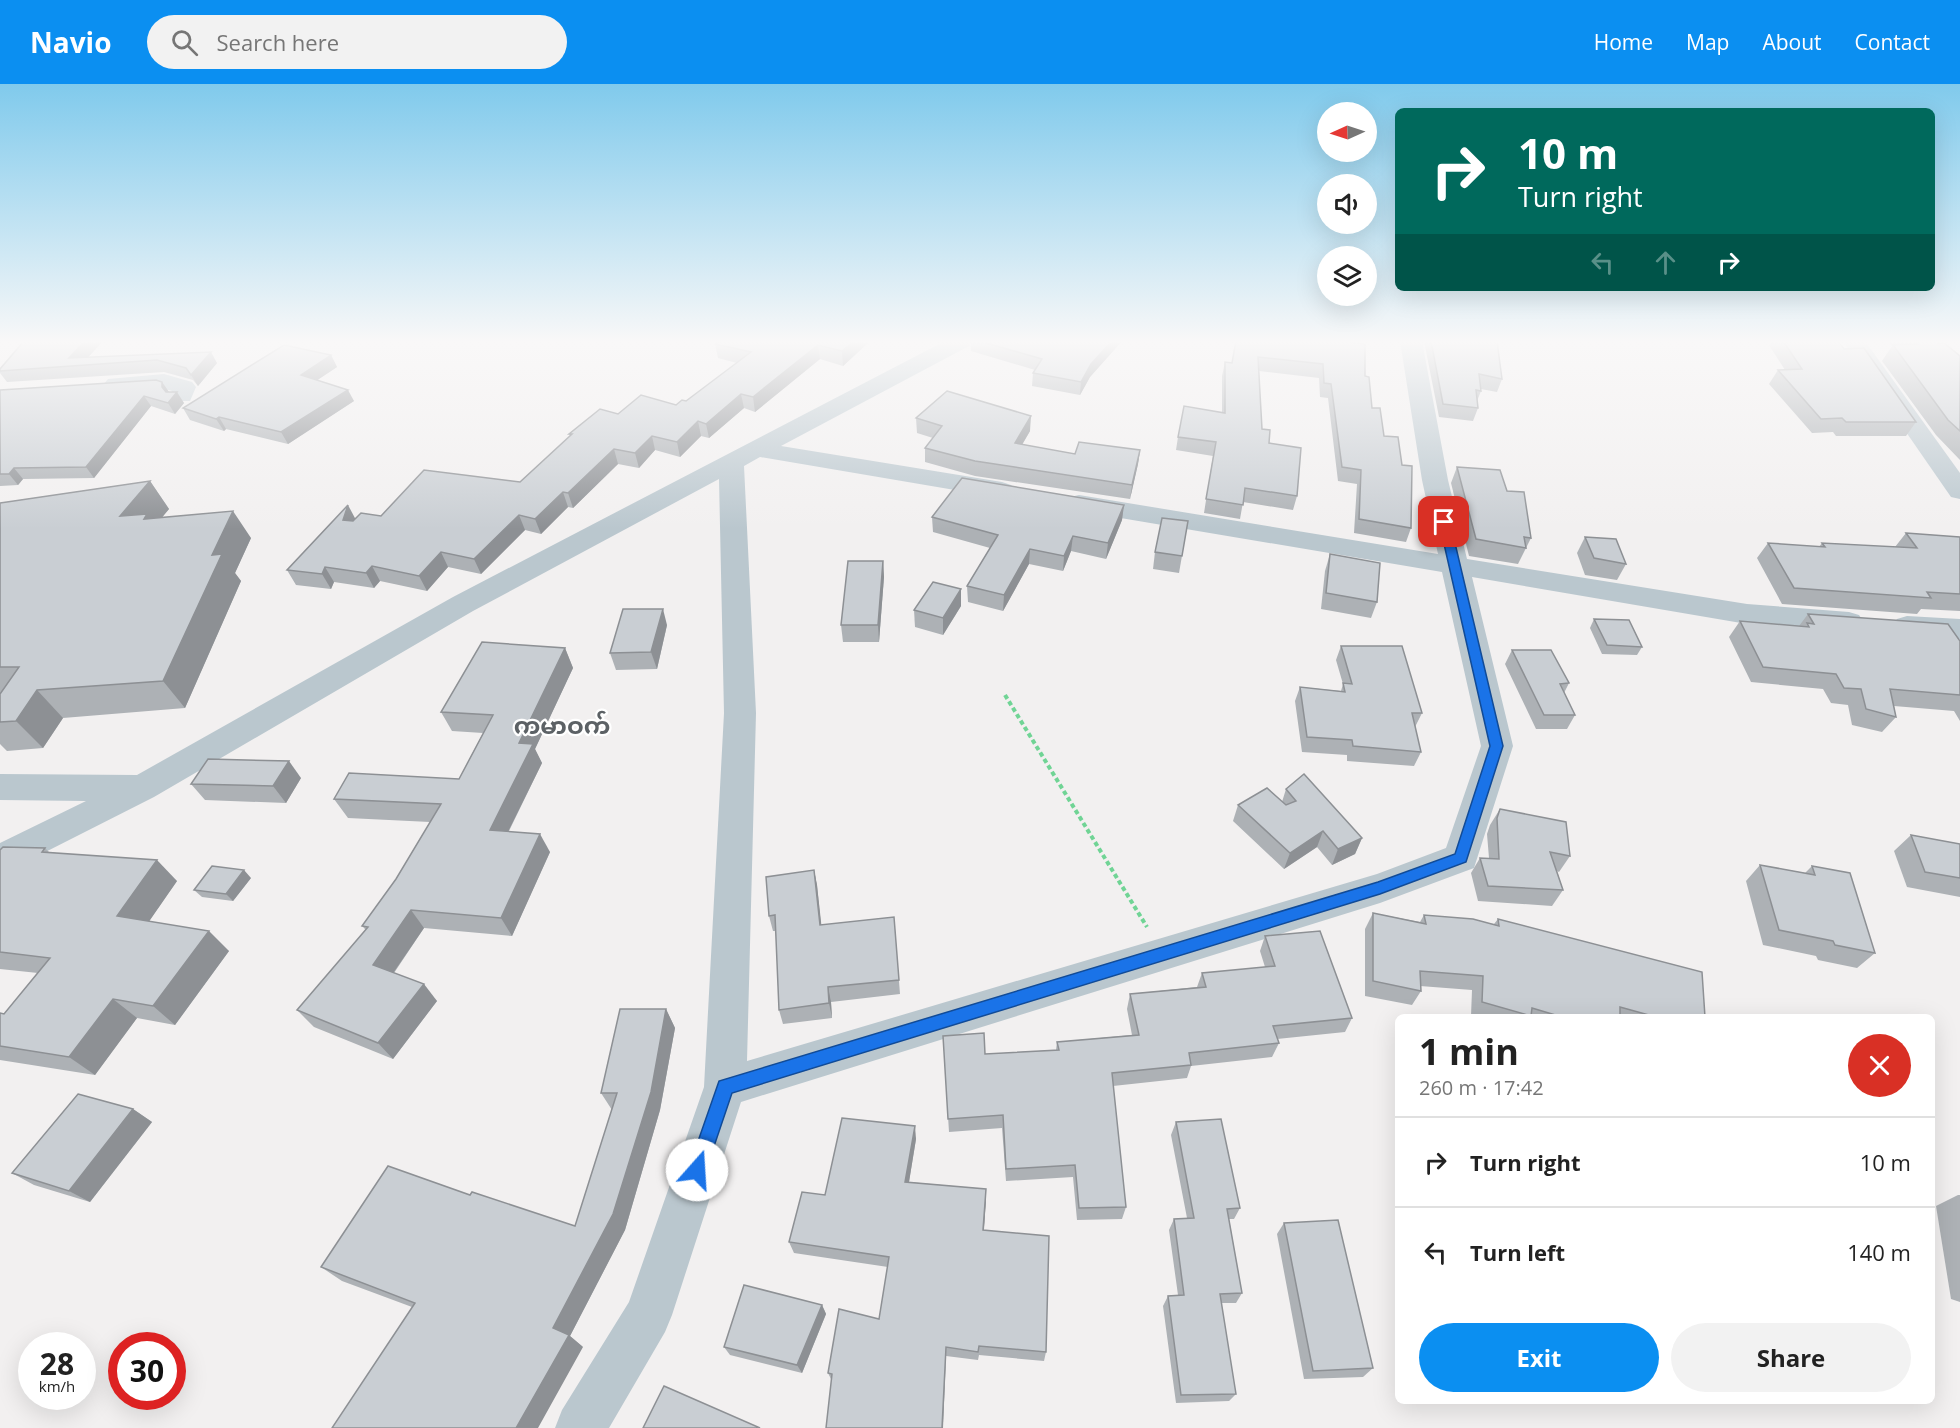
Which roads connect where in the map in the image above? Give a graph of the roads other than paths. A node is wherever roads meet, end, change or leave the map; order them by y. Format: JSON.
{"nodes":[{"id":1,"x":841,"y":404,"type":"edge"},
{"id":2,"x":1422,"y":404,"type":"edge"},
{"id":3,"x":1898,"y":404,"type":"edge"},
{"id":4,"x":743,"y":455,"type":"junction"},
{"id":5,"x":1960,"y":491,"type":"edge"},
{"id":6,"x":1454,"y":565,"type":"junction"},
{"id":7,"x":1960,"y":630,"type":"edge"},
{"id":8,"x":0,"y":786,"type":"edge"},
{"id":9,"x":142,"y":788,"type":"junction"},
{"id":10,"x":0,"y":860,"type":"edge"},
{"id":11,"x":725,"y":1087,"type":"junction"},
{"id":12,"x":580,"y":1428,"type":"edge"}],
"edges":[{"from":1,"to":4,"type":"street"},
{"from":2,"to":6,"type":"street"},
{"from":3,"to":5,"type":"street"},
{"from":4,"to":6,"type":"street"},
{"from":4,"to":9,"type":"street"},
{"from":4,"to":11,"type":"street"},
{"from":6,"to":7,"type":"street"},
{"from":6,"to":11,"type":"street"},
{"from":8,"to":9,"type":"street"},
{"from":9,"to":10,"type":"street"},
{"from":11,"to":12,"type":"street"}]}
